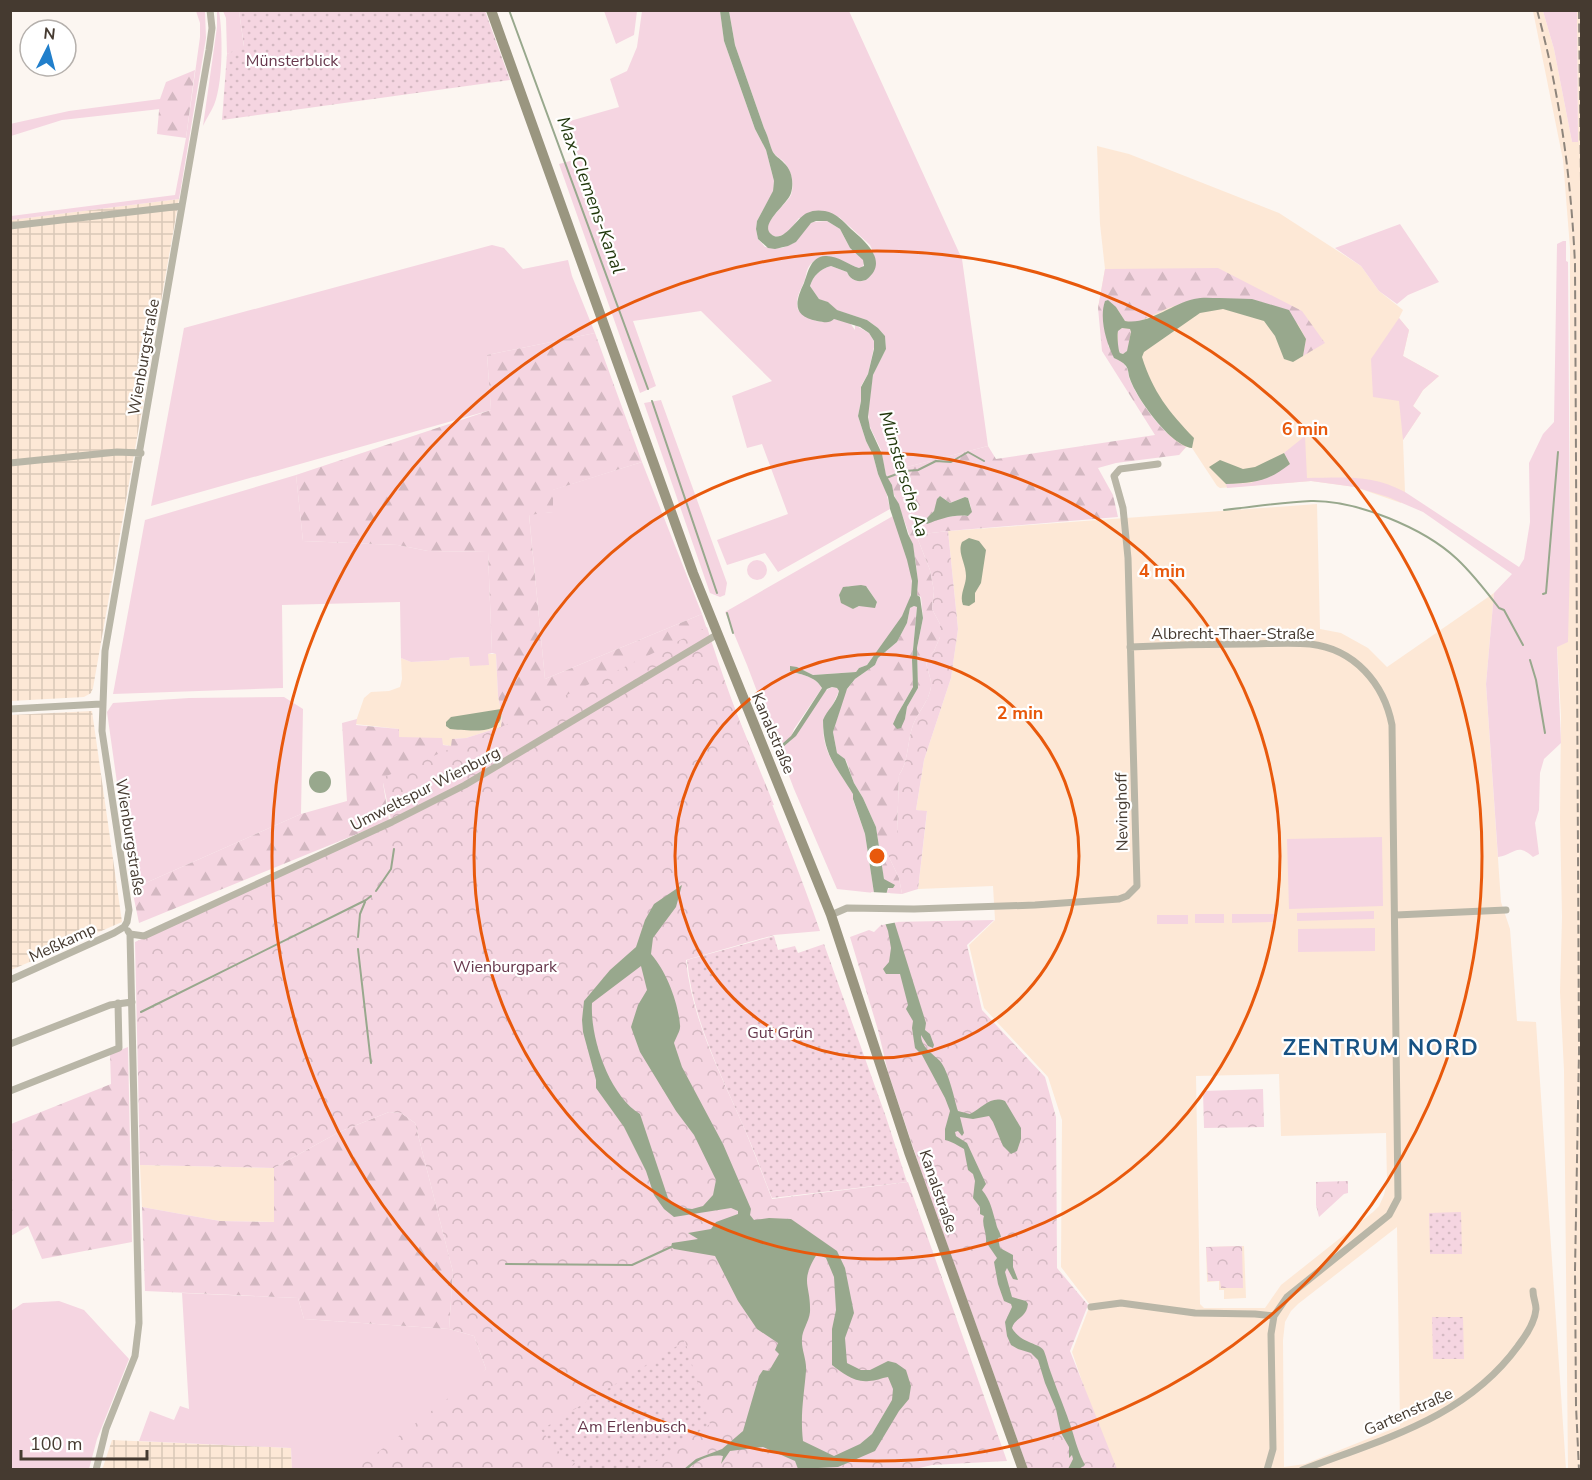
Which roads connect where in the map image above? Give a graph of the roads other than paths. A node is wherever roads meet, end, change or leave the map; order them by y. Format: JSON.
{"nodes":[{"id":1,"x":210,"y":10,"type":"edge"},
{"id":2,"x":491,"y":10,"type":"edge"},
{"id":3,"x":182,"y":206,"type":"junction"},
{"id":4,"x":10,"y":226,"type":"edge"},
{"id":5,"x":141,"y":453,"type":"junction"},
{"id":6,"x":10,"y":463,"type":"edge"},
{"id":7,"x":1158,"y":464,"type":"dead end"},
{"id":8,"x":718,"y":634,"type":"junction"},
{"id":9,"x":1130,"y":646,"type":"junction"},
{"id":10,"x":101,"y":705,"type":"junction"},
{"id":11,"x":10,"y":709,"type":"edge"},
{"id":12,"x":1506,"y":910,"type":"dead end"},
{"id":13,"x":831,"y":915,"type":"junction"},
{"id":14,"x":1396,"y":915,"type":"junction"},
{"id":15,"x":124,"y":927,"type":"junction"},
{"id":16,"x":130,"y":934,"type":"junction"},
{"id":17,"x":10,"y":980,"type":"edge"},
{"id":18,"x":132,"y":1002,"type":"junction"},
{"id":19,"x":117,"y":1003,"type":"junction"},
{"id":20,"x":10,"y":1044,"type":"edge"},
{"id":21,"x":10,"y":1091,"type":"edge"},
{"id":22,"x":1533,"y":1292,"type":"dead end"},
{"id":23,"x":1091,"y":1307,"type":"dead end"},
{"id":24,"x":1274,"y":1316,"type":"junction"},
{"id":25,"x":1270,"y":1469,"type":"edge"},
{"id":26,"x":96,"y":1470,"type":"edge"},
{"id":27,"x":1023,"y":1470,"type":"edge"},
{"id":28,"x":1302,"y":1470,"type":"edge"}],
"edges":[{"from":1,"to":3,"type":"street","name":"Wienburgstraße"},
{"from":2,"to":8,"type":"main road","name":"Kanalstraße"},
{"from":3,"to":4,"type":"street"},
{"from":3,"to":5,"type":"street","name":"Wienburgstraße"},
{"from":5,"to":6,"type":"street"},
{"from":5,"to":10,"type":"street","name":"Wienburgstraße"},
{"from":7,"to":9,"type":"street","name":"Nevinghoff"},
{"from":8,"to":13,"type":"main road","name":"Kanalstraße"},
{"from":8,"to":16,"type":"street","name":"Umweltspur Wienburg"},
{"from":9,"to":13,"type":"street","name":"Nevinghoff"},
{"from":9,"to":14,"type":"street","name":"Albrecht-Thaer-Straße"},
{"from":10,"to":11,"type":"street"},
{"from":10,"to":15,"type":"street","name":"Wienburgstraße"},
{"from":12,"to":14,"type":"street"},
{"from":13,"to":27,"type":"main road","name":"Kanalstraße"},
{"from":14,"to":24,"type":"street","name":"Albrecht-Thaer-Straße"},
{"from":15,"to":16,"type":"street"},
{"from":15,"to":17,"type":"street","name":"Meßkamp"},
{"from":16,"to":18,"type":"street"},
{"from":18,"to":19,"type":"street"},
{"from":18,"to":26,"type":"street"},
{"from":19,"to":20,"type":"street"},
{"from":19,"to":21,"type":"street"},
{"from":22,"to":28,"type":"street","name":"Gartenstraße"},
{"from":23,"to":24,"type":"street"},
{"from":24,"to":25,"type":"street"}]}
